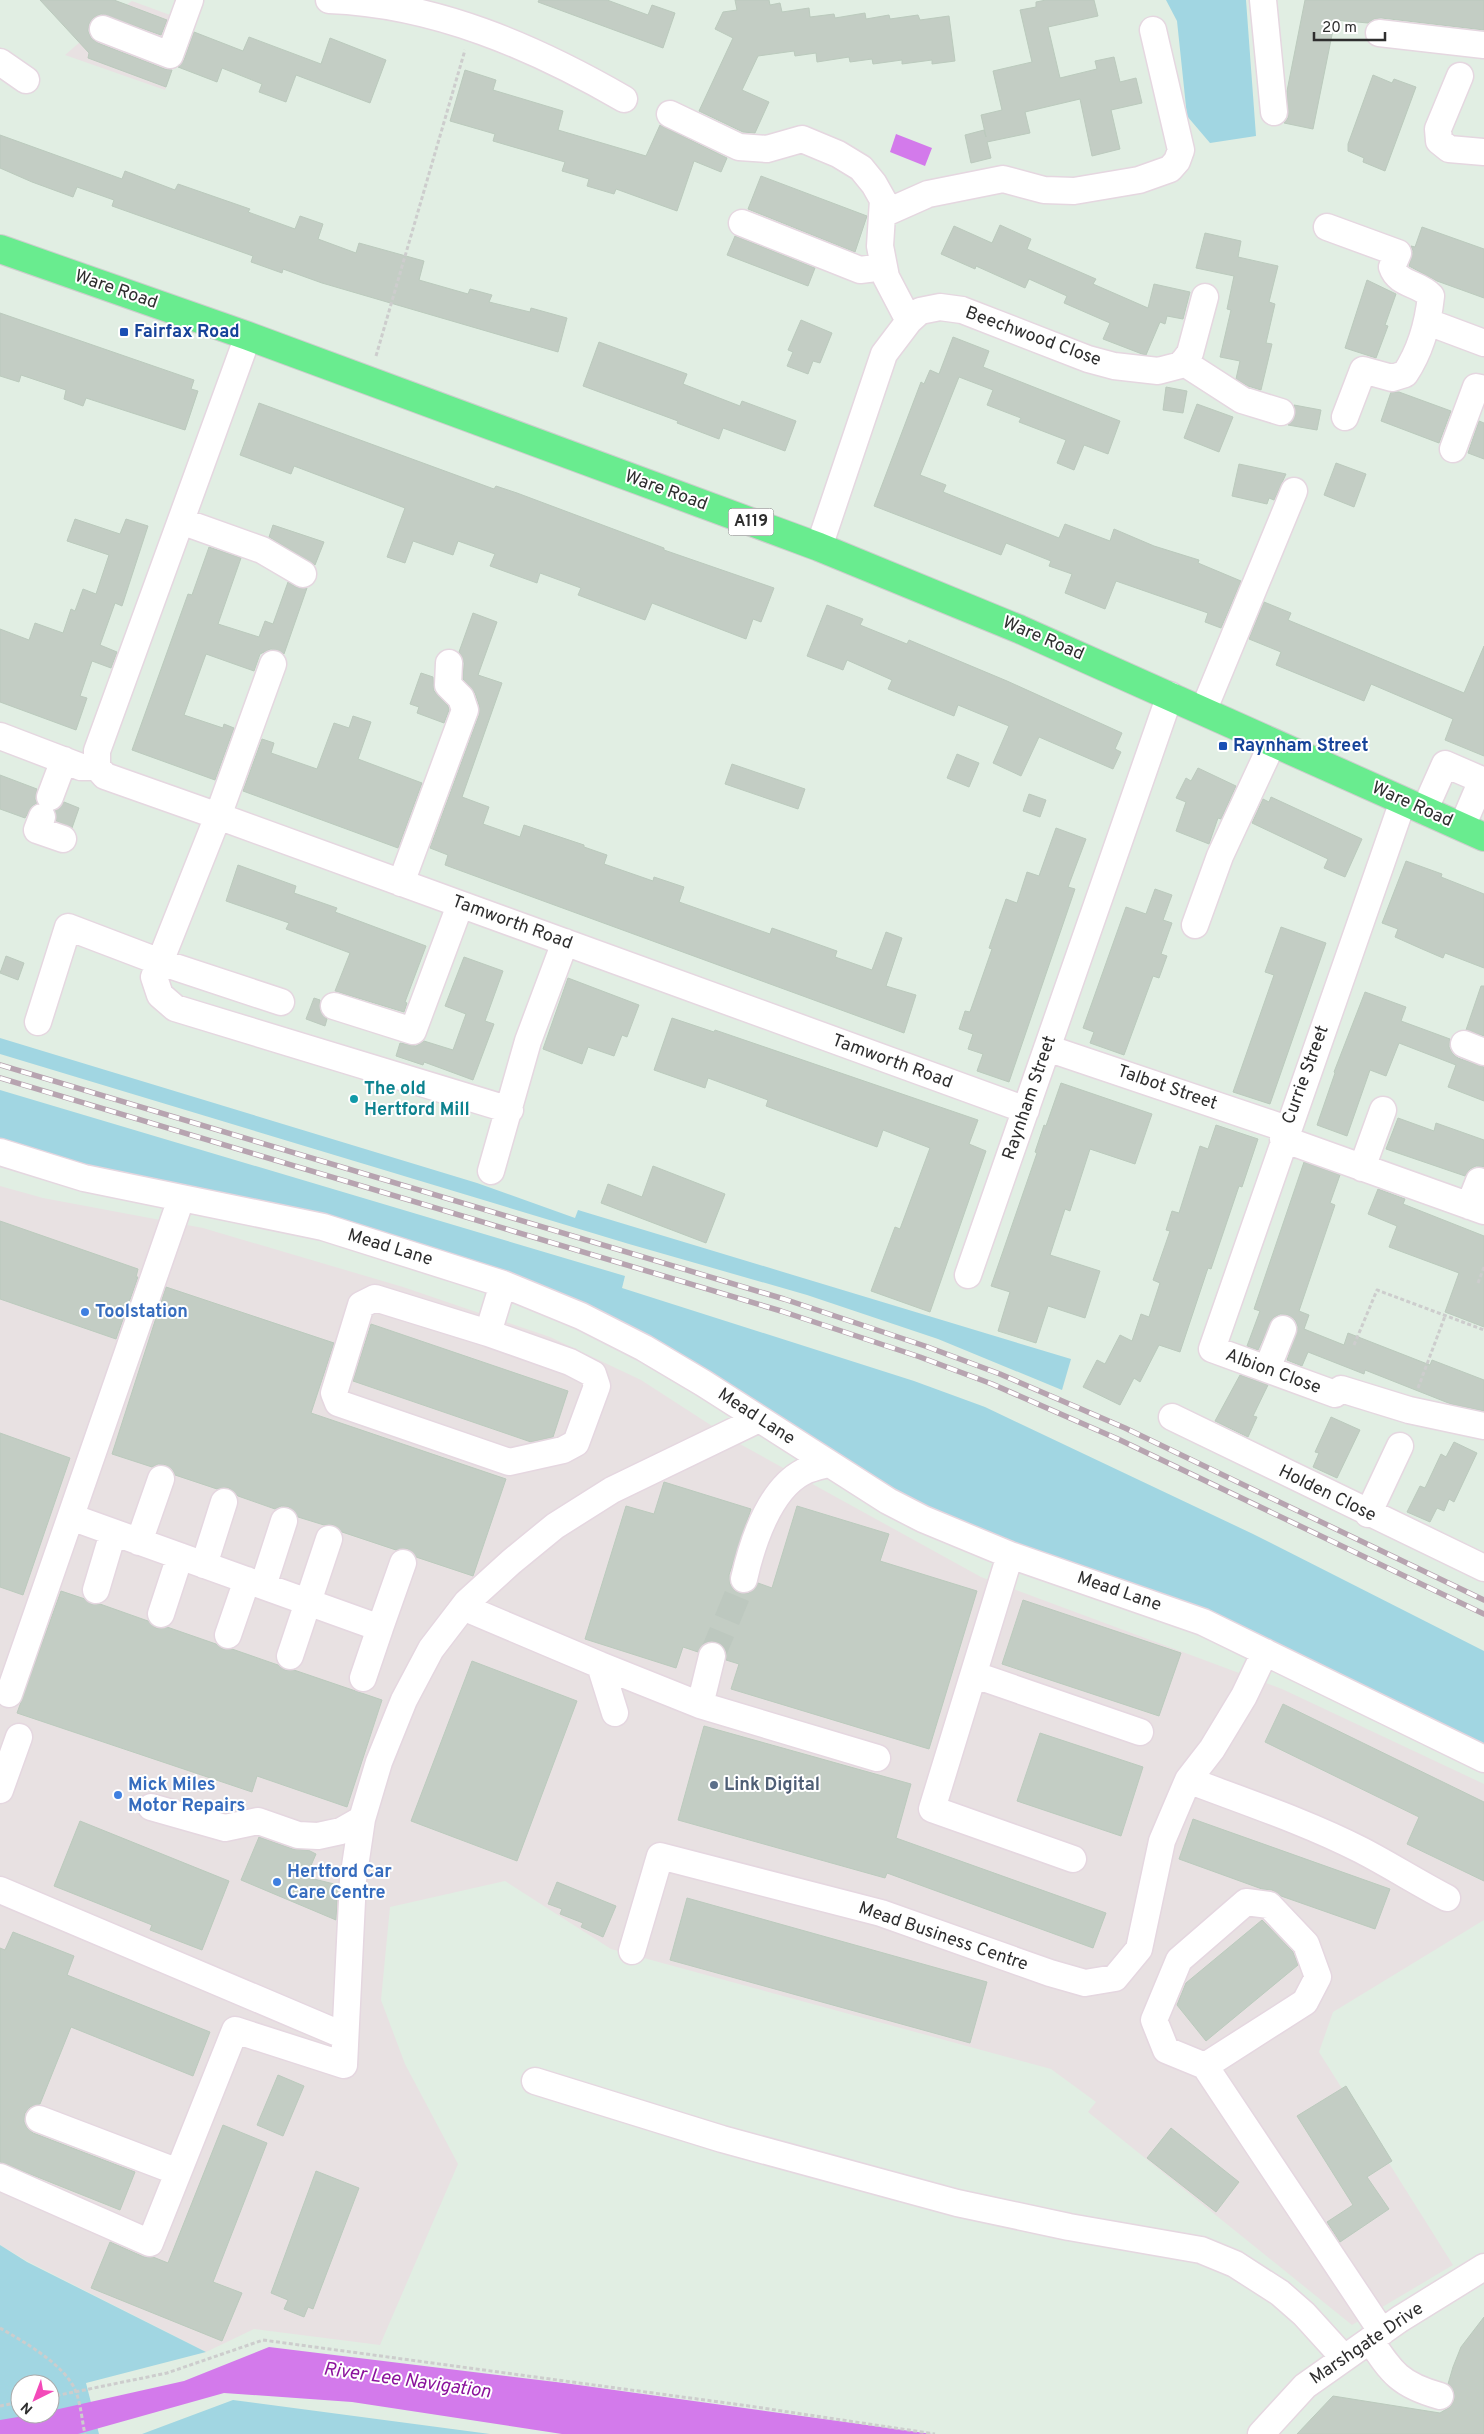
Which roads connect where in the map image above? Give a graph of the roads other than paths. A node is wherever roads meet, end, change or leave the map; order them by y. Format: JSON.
{"nodes":[{"id":1,"x":190,"y":0,"type":"edge"},
{"id":2,"x":329,"y":0,"type":"edge"},
{"id":3,"x":1263,"y":0,"type":"edge"},
{"id":4,"x":103,"y":30,"type":"dead end"},
{"id":5,"x":1153,"y":30,"type":"dead end"},
{"id":6,"x":1379,"y":32,"type":"dead end"},
{"id":7,"x":1484,"y":45,"type":"edge"},
{"id":8,"x":0,"y":62,"type":"edge"},
{"id":9,"x":1460,"y":76,"type":"dead end"},
{"id":10,"x":26,"y":80,"type":"dead end"},
{"id":11,"x":624,"y":99,"type":"dead end"},
{"id":12,"x":1274,"y":112,"type":"dead end"},
{"id":13,"x":670,"y":114,"type":"dead end"},
{"id":14,"x":1484,"y":152,"type":"edge"},
{"id":15,"x":883,"y":214,"type":"junction"},
{"id":16,"x":742,"y":223,"type":"dead end"},
{"id":17,"x":1327,"y":227,"type":"dead end"},
{"id":18,"x":0,"y":249,"type":"edge"},
{"id":19,"x":884,"y":267,"type":"junction"},
{"id":20,"x":1205,"y":297,"type":"dead end"},
{"id":21,"x":909,"y":321,"type":"junction"},
{"id":22,"x":1428,"y":322,"type":"junction"},
{"id":23,"x":248,"y":336,"type":"junction"},
{"id":24,"x":1484,"y":342,"type":"edge"},
{"id":25,"x":1183,"y":362,"type":"junction"},
{"id":26,"x":1484,"y":388,"type":"edge"},
{"id":27,"x":1281,"y":412,"type":"dead end"},
{"id":28,"x":1345,"y":418,"type":"dead end"},
{"id":29,"x":1453,"y":449,"type":"dead end"},
{"id":30,"x":1294,"y":492,"type":"dead end"},
{"id":31,"x":181,"y":521,"type":"junction"},
{"id":32,"x":819,"y":547,"type":"junction"},
{"id":33,"x":303,"y":574,"type":"dead end"},
{"id":34,"x":449,"y":663,"type":"dead end"},
{"id":35,"x":273,"y":664,"type":"dead end"},
{"id":36,"x":1170,"y":694,"type":"junction"},
{"id":37,"x":1204,"y":709,"type":"junction"},
{"id":38,"x":0,"y":736,"type":"edge"},
{"id":39,"x":1273,"y":742,"type":"junction"},
{"id":40,"x":64,"y":760,"type":"junction"},
{"id":41,"x":97,"y":767,"type":"junction"},
{"id":42,"x":1413,"y":806,"type":"junction"},
{"id":43,"x":218,"y":816,"type":"junction"},
{"id":44,"x":1473,"y":832,"type":"edge"},
{"id":45,"x":63,"y":839,"type":"dead end"},
{"id":46,"x":401,"y":883,"type":"junction"},
{"id":47,"x":460,"y":904,"type":"junction"},
{"id":48,"x":1195,"y":924,"type":"dead end"},
{"id":49,"x":565,"y":942,"type":"junction"},
{"id":50,"x":160,"y":962,"type":"junction"},
{"id":51,"x":281,"y":1002,"type":"dead end"},
{"id":52,"x":334,"y":1006,"type":"dead end"},
{"id":53,"x":38,"y":1022,"type":"dead end"},
{"id":54,"x":1047,"y":1048,"type":"junction"},
{"id":55,"x":510,"y":1110,"type":"junction"},
{"id":56,"x":1026,"y":1110,"type":"junction"},
{"id":57,"x":1383,"y":1110,"type":"dead end"},
{"id":58,"x":1285,"y":1134,"type":"junction"},
{"id":59,"x":0,"y":1152,"type":"edge"},
{"id":60,"x":1362,"y":1168,"type":"junction"},
{"id":61,"x":492,"y":1171,"type":"dead end"},
{"id":62,"x":1479,"y":1181,"type":"dead end"},
{"id":63,"x":181,"y":1199,"type":"junction"},
{"id":64,"x":1476,"y":1208,"type":"edge"},
{"id":65,"x":968,"y":1275,"type":"dead end"},
{"id":66,"x":503,"y":1284,"type":"junction"},
{"id":67,"x":1283,"y":1329,"type":"dead end"},
{"id":68,"x":488,"y":1333,"type":"junction"},
{"id":69,"x":1212,"y":1349,"type":"joint"},
{"id":70,"x":1267,"y":1369,"type":"junction"},
{"id":71,"x":1172,"y":1417,"type":"dead end"},
{"id":72,"x":759,"y":1419,"type":"junction"},
{"id":73,"x":1484,"y":1426,"type":"edge"},
{"id":74,"x":1400,"y":1446,"type":"dead end"},
{"id":75,"x":829,"y":1464,"type":"junction"},
{"id":76,"x":161,"y":1480,"type":"dead end"},
{"id":77,"x":224,"y":1502,"type":"dead end"},
{"id":78,"x":1368,"y":1514,"type":"junction"},
{"id":79,"x":70,"y":1517,"type":"junction"},
{"id":80,"x":284,"y":1521,"type":"dead end"},
{"id":81,"x":113,"y":1533,"type":"junction"},
{"id":82,"x":329,"y":1539,"type":"dead end"},
{"id":83,"x":139,"y":1542,"type":"junction"},
{"id":84,"x":1010,"y":1555,"type":"junction"},
{"id":85,"x":180,"y":1556,"type":"junction"},
{"id":86,"x":403,"y":1563,"type":"dead end"},
{"id":87,"x":204,"y":1565,"type":"junction"},
{"id":88,"x":1484,"y":1568,"type":"edge"},
{"id":89,"x":744,"y":1579,"type":"tunnel mouth"},
{"id":90,"x":255,"y":1583,"type":"junction"},
{"id":91,"x":96,"y":1590,"type":"dead end"},
{"id":92,"x":308,"y":1602,"type":"junction"},
{"id":93,"x":463,"y":1608,"type":"junction"},
{"id":94,"x":161,"y":1614,"type":"dead end"},
{"id":95,"x":380,"y":1628,"type":"junction"},
{"id":96,"x":228,"y":1635,"type":"dead end"},
{"id":97,"x":1265,"y":1652,"type":"junction"},
{"id":98,"x":290,"y":1656,"type":"dead end"},
{"id":99,"x":712,"y":1656,"type":"tunnel mouth"},
{"id":100,"x":600,"y":1665,"type":"junction"},
{"id":101,"x":975,"y":1675,"type":"junction"},
{"id":102,"x":363,"y":1678,"type":"dead end"},
{"id":103,"x":9,"y":1694,"type":"dead end"},
{"id":104,"x":700,"y":1705,"type":"junction"},
{"id":105,"x":615,"y":1712,"type":"dead end"},
{"id":106,"x":1140,"y":1732,"type":"dead end"},
{"id":107,"x":19,"y":1737,"type":"dead end"},
{"id":108,"x":877,"y":1758,"type":"dead end"},
{"id":109,"x":1484,"y":1759,"type":"edge"},
{"id":110,"x":1188,"y":1780,"type":"junction"},
{"id":111,"x":0,"y":1790,"type":"edge"},
{"id":112,"x":151,"y":1807,"type":"dead end"},
{"id":113,"x":362,"y":1819,"type":"junction"},
{"id":114,"x":1073,"y":1860,"type":"dead end"},
{"id":115,"x":0,"y":1890,"type":"edge"},
{"id":116,"x":1447,"y":1898,"type":"dead end"},
{"id":117,"x":632,"y":1951,"type":"dead end"},
{"id":118,"x":345,"y":2036,"type":"junction"},
{"id":119,"x":1205,"y":2066,"type":"junction"},
{"id":120,"x":535,"y":2081,"type":"dead end"},
{"id":121,"x":39,"y":2119,"type":"dead end"},
{"id":122,"x":178,"y":2172,"type":"junction"},
{"id":123,"x":0,"y":2177,"type":"edge"},
{"id":124,"x":1484,"y":2267,"type":"edge"},
{"id":125,"x":1376,"y":2336,"type":"junction"},
{"id":126,"x":1344,"y":2358,"type":"junction"},
{"id":127,"x":1440,"y":2396,"type":"dead end"},
{"id":128,"x":1262,"y":2434,"type":"edge"}],
"edges":[{"from":1,"to":4,"type":"street"},
{"from":2,"to":11,"type":"street"},
{"from":3,"to":12,"type":"street"},
{"from":5,"to":15,"type":"street"},
{"from":6,"to":7,"type":"street"},
{"from":8,"to":10,"type":"street"},
{"from":9,"to":14,"type":"street"},
{"from":13,"to":15,"type":"street"},
{"from":15,"to":19,"type":"street"},
{"from":16,"to":19,"type":"street"},
{"from":17,"to":22,"type":"street"},
{"from":18,"to":23,"type":"main road","name":"Ware Road","number":"A119"},
{"from":19,"to":21,"type":"street"},
{"from":20,"to":25,"type":"street"},
{"from":21,"to":25,"type":"street","name":"Beechwood Close"},
{"from":21,"to":32,"type":"street","name":"Beechwood Close"},
{"from":22,"to":24,"type":"street"},
{"from":22,"to":28,"type":"street"},
{"from":23,"to":31,"type":"street"},
{"from":23,"to":32,"type":"main road","name":"Ware Road","number":"A119"},
{"from":25,"to":27,"type":"street"},
{"from":26,"to":29,"type":"street"},
{"from":30,"to":37,"type":"street"},
{"from":31,"to":33,"type":"street"},
{"from":31,"to":41,"type":"street"},
{"from":32,"to":36,"type":"main road","name":"Ware Road","number":"A119"},
{"from":34,"to":46,"type":"street"},
{"from":35,"to":43,"type":"street"},
{"from":36,"to":37,"type":"main road","name":"Ware Road","number":"A119"},
{"from":36,"to":54,"type":"street","name":"Raynham Street"},
{"from":37,"to":39,"type":"main road","name":"Ware Road","number":"A119"},
{"from":38,"to":40,"type":"street","name":"Tamworth Road"},
{"from":39,"to":42,"type":"main road","name":"Ware Road","number":"A119"},
{"from":39,"to":48,"type":"street"},
{"from":40,"to":41,"type":"street","name":"Tamworth Road"},
{"from":40,"to":45,"type":"street"},
{"from":41,"to":43,"type":"street","name":"Tamworth Road"},
{"from":42,"to":44,"type":"main road","name":"Ware Road","number":"A119"},
{"from":42,"to":44,"type":"street","name":"Currie Street"},
{"from":42,"to":58,"type":"street","name":"Currie Street"},
{"from":43,"to":46,"type":"street","name":"Tamworth Road"},
{"from":43,"to":50,"type":"street"},
{"from":46,"to":47,"type":"street","name":"Tamworth Road"},
{"from":47,"to":49,"type":"street","name":"Tamworth Road"},
{"from":47,"to":52,"type":"street"},
{"from":49,"to":55,"type":"street"},
{"from":49,"to":56,"type":"street","name":"Tamworth Road"},
{"from":50,"to":51,"type":"street"},
{"from":50,"to":53,"type":"street"},
{"from":50,"to":55,"type":"street"},
{"from":54,"to":56,"type":"street","name":"Raynham Street"},
{"from":54,"to":58,"type":"street","name":"Talbot Street"},
{"from":55,"to":61,"type":"street"},
{"from":56,"to":65,"type":"street","name":"Raynham Street"},
{"from":57,"to":60,"type":"street"},
{"from":58,"to":60,"type":"street","name":"Talbot Street"},
{"from":58,"to":69,"type":"street","name":"Currie Street"},
{"from":59,"to":63,"type":"street","name":"Mead Lane"},
{"from":60,"to":64,"type":"street","name":"Talbot Street"},
{"from":62,"to":64,"type":"street"},
{"from":63,"to":66,"type":"street","name":"Mead Lane"},
{"from":63,"to":79,"type":"street"},
{"from":66,"to":68,"type":"street"},
{"from":66,"to":72,"type":"street","name":"Mead Lane"},
{"from":67,"to":70,"type":"street"},
{"from":68,"to":68,"type":"street"},
{"from":69,"to":70,"type":"street","name":"Albion Close"},
{"from":70,"to":73,"type":"street","name":"Albion Close"},
{"from":71,"to":78,"type":"street","name":"Holden Close"},
{"from":72,"to":75,"type":"street","name":"Mead Lane"},
{"from":72,"to":93,"type":"street"},
{"from":74,"to":78,"type":"street"},
{"from":75,"to":84,"type":"street","name":"Mead Lane"},
{"from":75,"to":89,"type":"street"},
{"from":76,"to":83,"type":"street"},
{"from":77,"to":87,"type":"street"},
{"from":78,"to":88,"type":"street","name":"Holden Close"},
{"from":79,"to":81,"type":"street"},
{"from":79,"to":103,"type":"street"},
{"from":80,"to":90,"type":"street"},
{"from":81,"to":83,"type":"street"},
{"from":81,"to":91,"type":"street"},
{"from":82,"to":92,"type":"street"},
{"from":83,"to":85,"type":"street"},
{"from":84,"to":97,"type":"street","name":"Mead Lane"},
{"from":84,"to":101,"type":"street"},
{"from":85,"to":87,"type":"street"},
{"from":85,"to":94,"type":"street"},
{"from":86,"to":95,"type":"street"},
{"from":87,"to":90,"type":"street"},
{"from":90,"to":92,"type":"street"},
{"from":90,"to":96,"type":"street"},
{"from":92,"to":95,"type":"street"},
{"from":92,"to":98,"type":"street"},
{"from":93,"to":100,"type":"street"},
{"from":93,"to":113,"type":"street"},
{"from":95,"to":102,"type":"street"},
{"from":97,"to":109,"type":"street","name":"Mead Lane"},
{"from":97,"to":110,"type":"street","name":"Mead Business Centre"},
{"from":99,"to":104,"type":"street"},
{"from":100,"to":104,"type":"street"},
{"from":100,"to":105,"type":"street"},
{"from":101,"to":106,"type":"street"},
{"from":101,"to":114,"type":"street"},
{"from":104,"to":108,"type":"street"},
{"from":107,"to":111,"type":"street"},
{"from":110,"to":116,"type":"street"},
{"from":110,"to":117,"type":"street","name":"Mead Business Centre"},
{"from":112,"to":113,"type":"street"},
{"from":113,"to":118,"type":"street"},
{"from":115,"to":118,"type":"street"},
{"from":118,"to":122,"type":"street"},
{"from":119,"to":119,"type":"street"},
{"from":119,"to":125,"type":"street"},
{"from":120,"to":126,"type":"street"},
{"from":121,"to":122,"type":"street"},
{"from":122,"to":123,"type":"street"},
{"from":124,"to":125,"type":"street","name":"Marshgate Drive"},
{"from":125,"to":126,"type":"street","name":"Marshgate Drive"},
{"from":125,"to":127,"type":"street"},
{"from":126,"to":128,"type":"street","name":"Marshgate Drive"}]}
